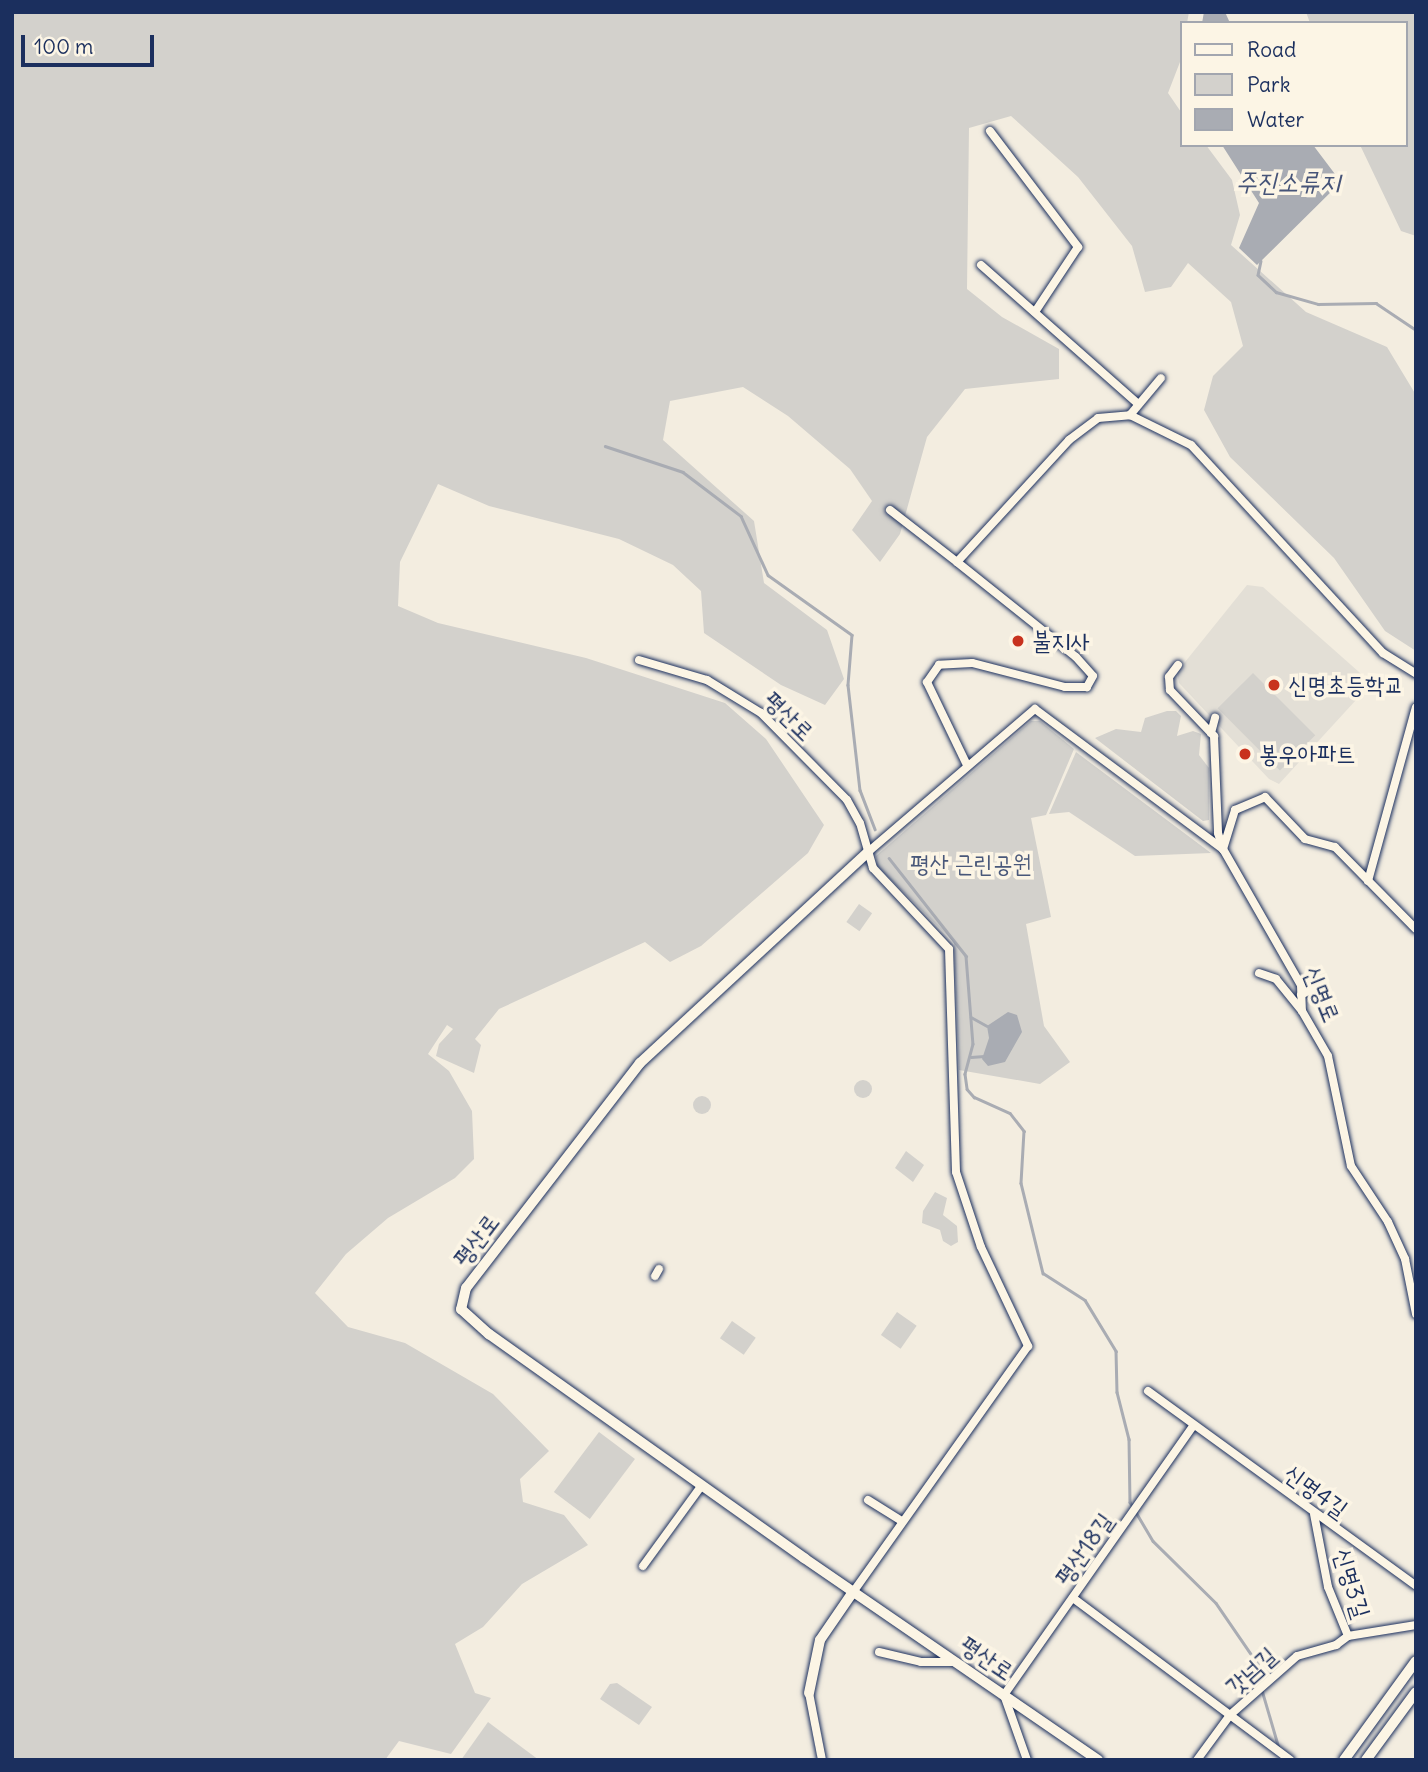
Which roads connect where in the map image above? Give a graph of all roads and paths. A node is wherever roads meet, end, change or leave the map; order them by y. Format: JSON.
{"nodes":[{"id":1,"x":989,"y":131,"type":"dead end"},
{"id":2,"x":981,"y":265,"type":"dead end"},
{"id":3,"x":1035,"y":312,"type":"junction"},
{"id":4,"x":1161,"y":378,"type":"dead end"},
{"id":5,"x":1137,"y":403,"type":"junction"},
{"id":6,"x":1130,"y":415,"type":"junction"},
{"id":7,"x":890,"y":510,"type":"dead end"},
{"id":8,"x":957,"y":562,"type":"junction"},
{"id":9,"x":639,"y":660,"type":"dead end"},
{"id":10,"x":1178,"y":665,"type":"dead end"},
{"id":11,"x":1416,"y":674,"type":"edge"},
{"id":12,"x":1416,"y":707,"type":"edge"},
{"id":13,"x":1214,"y":718,"type":"dead end"},
{"id":14,"x":1211,"y":733,"type":"junction"},
{"id":15,"x":967,"y":765,"type":"junction"},
{"id":16,"x":1223,"y":849,"type":"junction"},
{"id":17,"x":868,"y":852,"type":"junction"},
{"id":18,"x":1368,"y":881,"type":"junction"},
{"id":19,"x":1416,"y":929,"type":"edge"},
{"id":20,"x":1259,"y":973,"type":"dead end"},
{"id":21,"x":1313,"y":988,"type":"dead end"},
{"id":22,"x":1301,"y":995,"type":"junction"},
{"id":23,"x":1302,"y":1011,"type":"junction"},
{"id":24,"x":1416,"y":1314,"type":"edge"},
{"id":25,"x":1148,"y":1391,"type":"dead end"},
{"id":26,"x":1194,"y":1425,"type":"junction"},
{"id":27,"x":702,"y":1485,"type":"junction"},
{"id":28,"x":867,"y":1500,"type":"dead end"},
{"id":29,"x":1314,"y":1514,"type":"junction"},
{"id":30,"x":901,"y":1521,"type":"junction"},
{"id":31,"x":643,"y":1566,"type":"dead end"},
{"id":32,"x":1416,"y":1586,"type":"edge"},
{"id":33,"x":853,"y":1592,"type":"junction"},
{"id":34,"x":1073,"y":1598,"type":"junction"},
{"id":35,"x":1416,"y":1625,"type":"edge"},
{"id":36,"x":1348,"y":1636,"type":"junction"},
{"id":37,"x":879,"y":1652,"type":"dead end"},
{"id":38,"x":1416,"y":1661,"type":"edge"},
{"id":39,"x":956,"y":1662,"type":"junction"},
{"id":40,"x":1416,"y":1692,"type":"edge"},
{"id":41,"x":809,"y":1693,"type":"joint"},
{"id":42,"x":1004,"y":1695,"type":"junction"},
{"id":43,"x":1230,"y":1715,"type":"junction"},
{"id":44,"x":1084,"y":1750,"type":"junction"},
{"id":45,"x":1289,"y":1759,"type":"edge"},
{"id":46,"x":822,"y":1760,"type":"edge"},
{"id":47,"x":1027,"y":1760,"type":"edge"},
{"id":48,"x":1078,"y":1760,"type":"edge"},
{"id":49,"x":1098,"y":1760,"type":"edge"},
{"id":50,"x":1197,"y":1760,"type":"edge"},
{"id":51,"x":1344,"y":1760,"type":"edge"},
{"id":52,"x":1366,"y":1760,"type":"edge"}],
"edges":[{"from":1,"to":3,"type":"street"},
{"from":2,"to":3,"type":"street"},
{"from":3,"to":5,"type":"street"},
{"from":4,"to":5,"type":"street"},
{"from":5,"to":6,"type":"street"},
{"from":6,"to":8,"type":"street"},
{"from":6,"to":11,"type":"street"},
{"from":7,"to":8,"type":"street"},
{"from":8,"to":15,"type":"street"},
{"from":9,"to":17,"type":"street","name":"평산로"},
{"from":10,"to":14,"type":"street"},
{"from":12,"to":18,"type":"street"},
{"from":13,"to":14,"type":"street","name":"신명로"},
{"from":14,"to":16,"type":"street","name":"신명로"},
{"from":15,"to":16,"type":"street"},
{"from":15,"to":17,"type":"street"},
{"from":16,"to":18,"type":"street"},
{"from":16,"to":22,"type":"street","name":"신명로"},
{"from":17,"to":27,"type":"street","name":"평산로"},
{"from":17,"to":30,"type":"street","name":"평산로"},
{"from":18,"to":19,"type":"street"},
{"from":20,"to":23,"type":"street"},
{"from":21,"to":22,"type":"street"},
{"from":22,"to":23,"type":"street","name":"신명로"},
{"from":23,"to":24,"type":"street","name":"신명로"},
{"from":25,"to":26,"type":"street","name":"신명4길"},
{"from":26,"to":29,"type":"street","name":"신명4길"},
{"from":26,"to":34,"type":"street","name":"평산18길"},
{"from":27,"to":31,"type":"street"},
{"from":27,"to":33,"type":"street","name":"평산로"},
{"from":28,"to":30,"type":"street"},
{"from":29,"to":32,"type":"street","name":"신명4길"},
{"from":29,"to":36,"type":"street","name":"신명3길"},
{"from":30,"to":33,"type":"street","name":"평산로"},
{"from":33,"to":39,"type":"street","name":"평산로"},
{"from":33,"to":41,"type":"street","name":"평산로"},
{"from":34,"to":42,"type":"street","name":"평산18길"},
{"from":34,"to":43,"type":"street"},
{"from":35,"to":36,"type":"street","name":"신명3길"},
{"from":36,"to":43,"type":"street","name":"갓넘길"},
{"from":37,"to":39,"type":"street"},
{"from":38,"to":51,"type":"main road"},
{"from":39,"to":42,"type":"street","name":"평산로"},
{"from":40,"to":52,"type":"main road"},
{"from":41,"to":46,"type":"street","name":"평산로"},
{"from":42,"to":44,"type":"street","name":"평산로"},
{"from":42,"to":47,"type":"street"},
{"from":43,"to":45,"type":"street"},
{"from":43,"to":50,"type":"street","name":"갓넘길"},
{"from":44,"to":48,"type":"street"},
{"from":44,"to":49,"type":"street","name":"평산로"}]}
